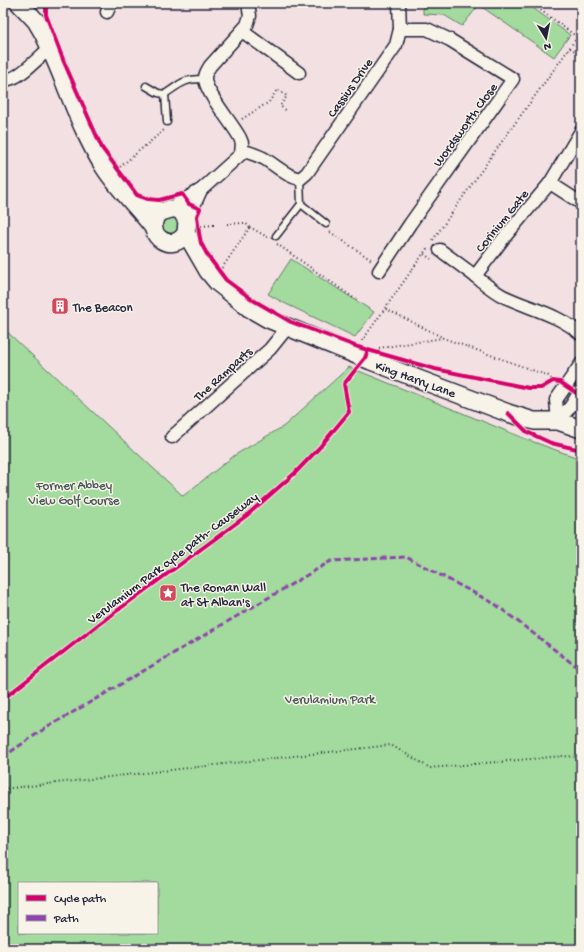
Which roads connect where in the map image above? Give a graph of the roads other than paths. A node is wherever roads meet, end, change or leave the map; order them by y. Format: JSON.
{"nodes":[{"id":1,"x":248,"y":3,"type":"edge"},
{"id":2,"x":399,"y":3,"type":"edge"},
{"id":3,"x":23,"y":4,"type":"edge"},
{"id":4,"x":400,"y":30,"type":"junction"},
{"id":5,"x":242,"y":31,"type":"junction"},
{"id":6,"x":50,"y":48,"type":"junction"},
{"id":7,"x":299,"y":74,"type":"dead end"},
{"id":8,"x":3,"y":78,"type":"edge"},
{"id":9,"x":205,"y":79,"type":"junction"},
{"id":10,"x":146,"y":86,"type":"dead end"},
{"id":11,"x":165,"y":94,"type":"junction"},
{"id":12,"x":167,"y":122,"type":"road end"},
{"id":13,"x":581,"y":131,"type":"edge"},
{"id":14,"x":242,"y":151,"type":"junction"},
{"id":15,"x":300,"y":179,"type":"junction"},
{"id":16,"x":550,"y":183,"type":"junction"},
{"id":17,"x":201,"y":190,"type":"junction"},
{"id":18,"x":581,"y":203,"type":"edge"},
{"id":19,"x":301,"y":204,"type":"junction"},
{"id":20,"x":137,"y":206,"type":"junction"},
{"id":21,"x":166,"y":210,"type":"junction"},
{"id":22,"x":193,"y":224,"type":"junction"},
{"id":23,"x":326,"y":224,"type":"road end"},
{"id":24,"x":153,"y":227,"type":"junction"},
{"id":25,"x":276,"y":236,"type":"dead end"},
{"id":26,"x":170,"y":243,"type":"junction"},
{"id":27,"x":440,"y":250,"type":"dead end"},
{"id":28,"x":209,"y":265,"type":"junction"},
{"id":29,"x":380,"y":269,"type":"road end"},
{"id":30,"x":475,"y":276,"type":"junction"},
{"id":31,"x":287,"y":328,"type":"junction"},
{"id":32,"x":581,"y":334,"type":"edge"},
{"id":33,"x":581,"y":364,"type":"edge"},
{"id":34,"x":581,"y":390,"type":"edge"},
{"id":35,"x":558,"y":421,"type":"junction"},
{"id":36,"x":581,"y":429,"type":"edge"},
{"id":37,"x":172,"y":437,"type":"dead end"}],
"edges":[{"from":1,"to":5,"type":"street"},
{"from":2,"to":4,"type":"street","name":"Cassius Drive"},
{"from":3,"to":6,"type":"street"},
{"from":4,"to":15,"type":"street","name":"Cassius Drive"},
{"from":4,"to":29,"type":"street","name":"Wordsworth Close"},
{"from":5,"to":7,"type":"street"},
{"from":5,"to":9,"type":"street"},
{"from":6,"to":8,"type":"street"},
{"from":6,"to":20,"type":"street"},
{"from":9,"to":11,"type":"lane"},
{"from":9,"to":14,"type":"street"},
{"from":10,"to":11,"type":"lane"},
{"from":11,"to":12,"type":"lane"},
{"from":13,"to":16,"type":"street","name":"Corinium Gate"},
{"from":14,"to":15,"type":"street"},
{"from":14,"to":17,"type":"street"},
{"from":15,"to":19,"type":"lane"},
{"from":16,"to":18,"type":"street"},
{"from":16,"to":30,"type":"street","name":"Corinium Gate"},
{"from":17,"to":21,"type":"street"},
{"from":17,"to":22,"type":"street"},
{"from":19,"to":23,"type":"lane"},
{"from":19,"to":25,"type":"lane"},
{"from":20,"to":21,"type":"street","name":"King Harry Lane"},
{"from":20,"to":24,"type":"street"},
{"from":21,"to":22,"type":"street","name":"King Harry Lane"},
{"from":21,"to":24,"type":"street"},
{"from":22,"to":26,"type":"street"},
{"from":22,"to":28,"type":"street","name":"King Harry Lane"},
{"from":24,"to":26,"type":"street"},
{"from":26,"to":28,"type":"street","name":"King Harry Lane"},
{"from":27,"to":30,"type":"street"},
{"from":28,"to":31,"type":"street","name":"King Harry Lane"},
{"from":30,"to":32,"type":"street"},
{"from":31,"to":35,"type":"street","name":"King Harry Lane"},
{"from":31,"to":37,"type":"street","name":"The Ramparts"},
{"from":33,"to":35,"type":"street"},
{"from":34,"to":35,"type":"street"},
{"from":35,"to":36,"type":"street","name":"King Harry Lane"}]}
